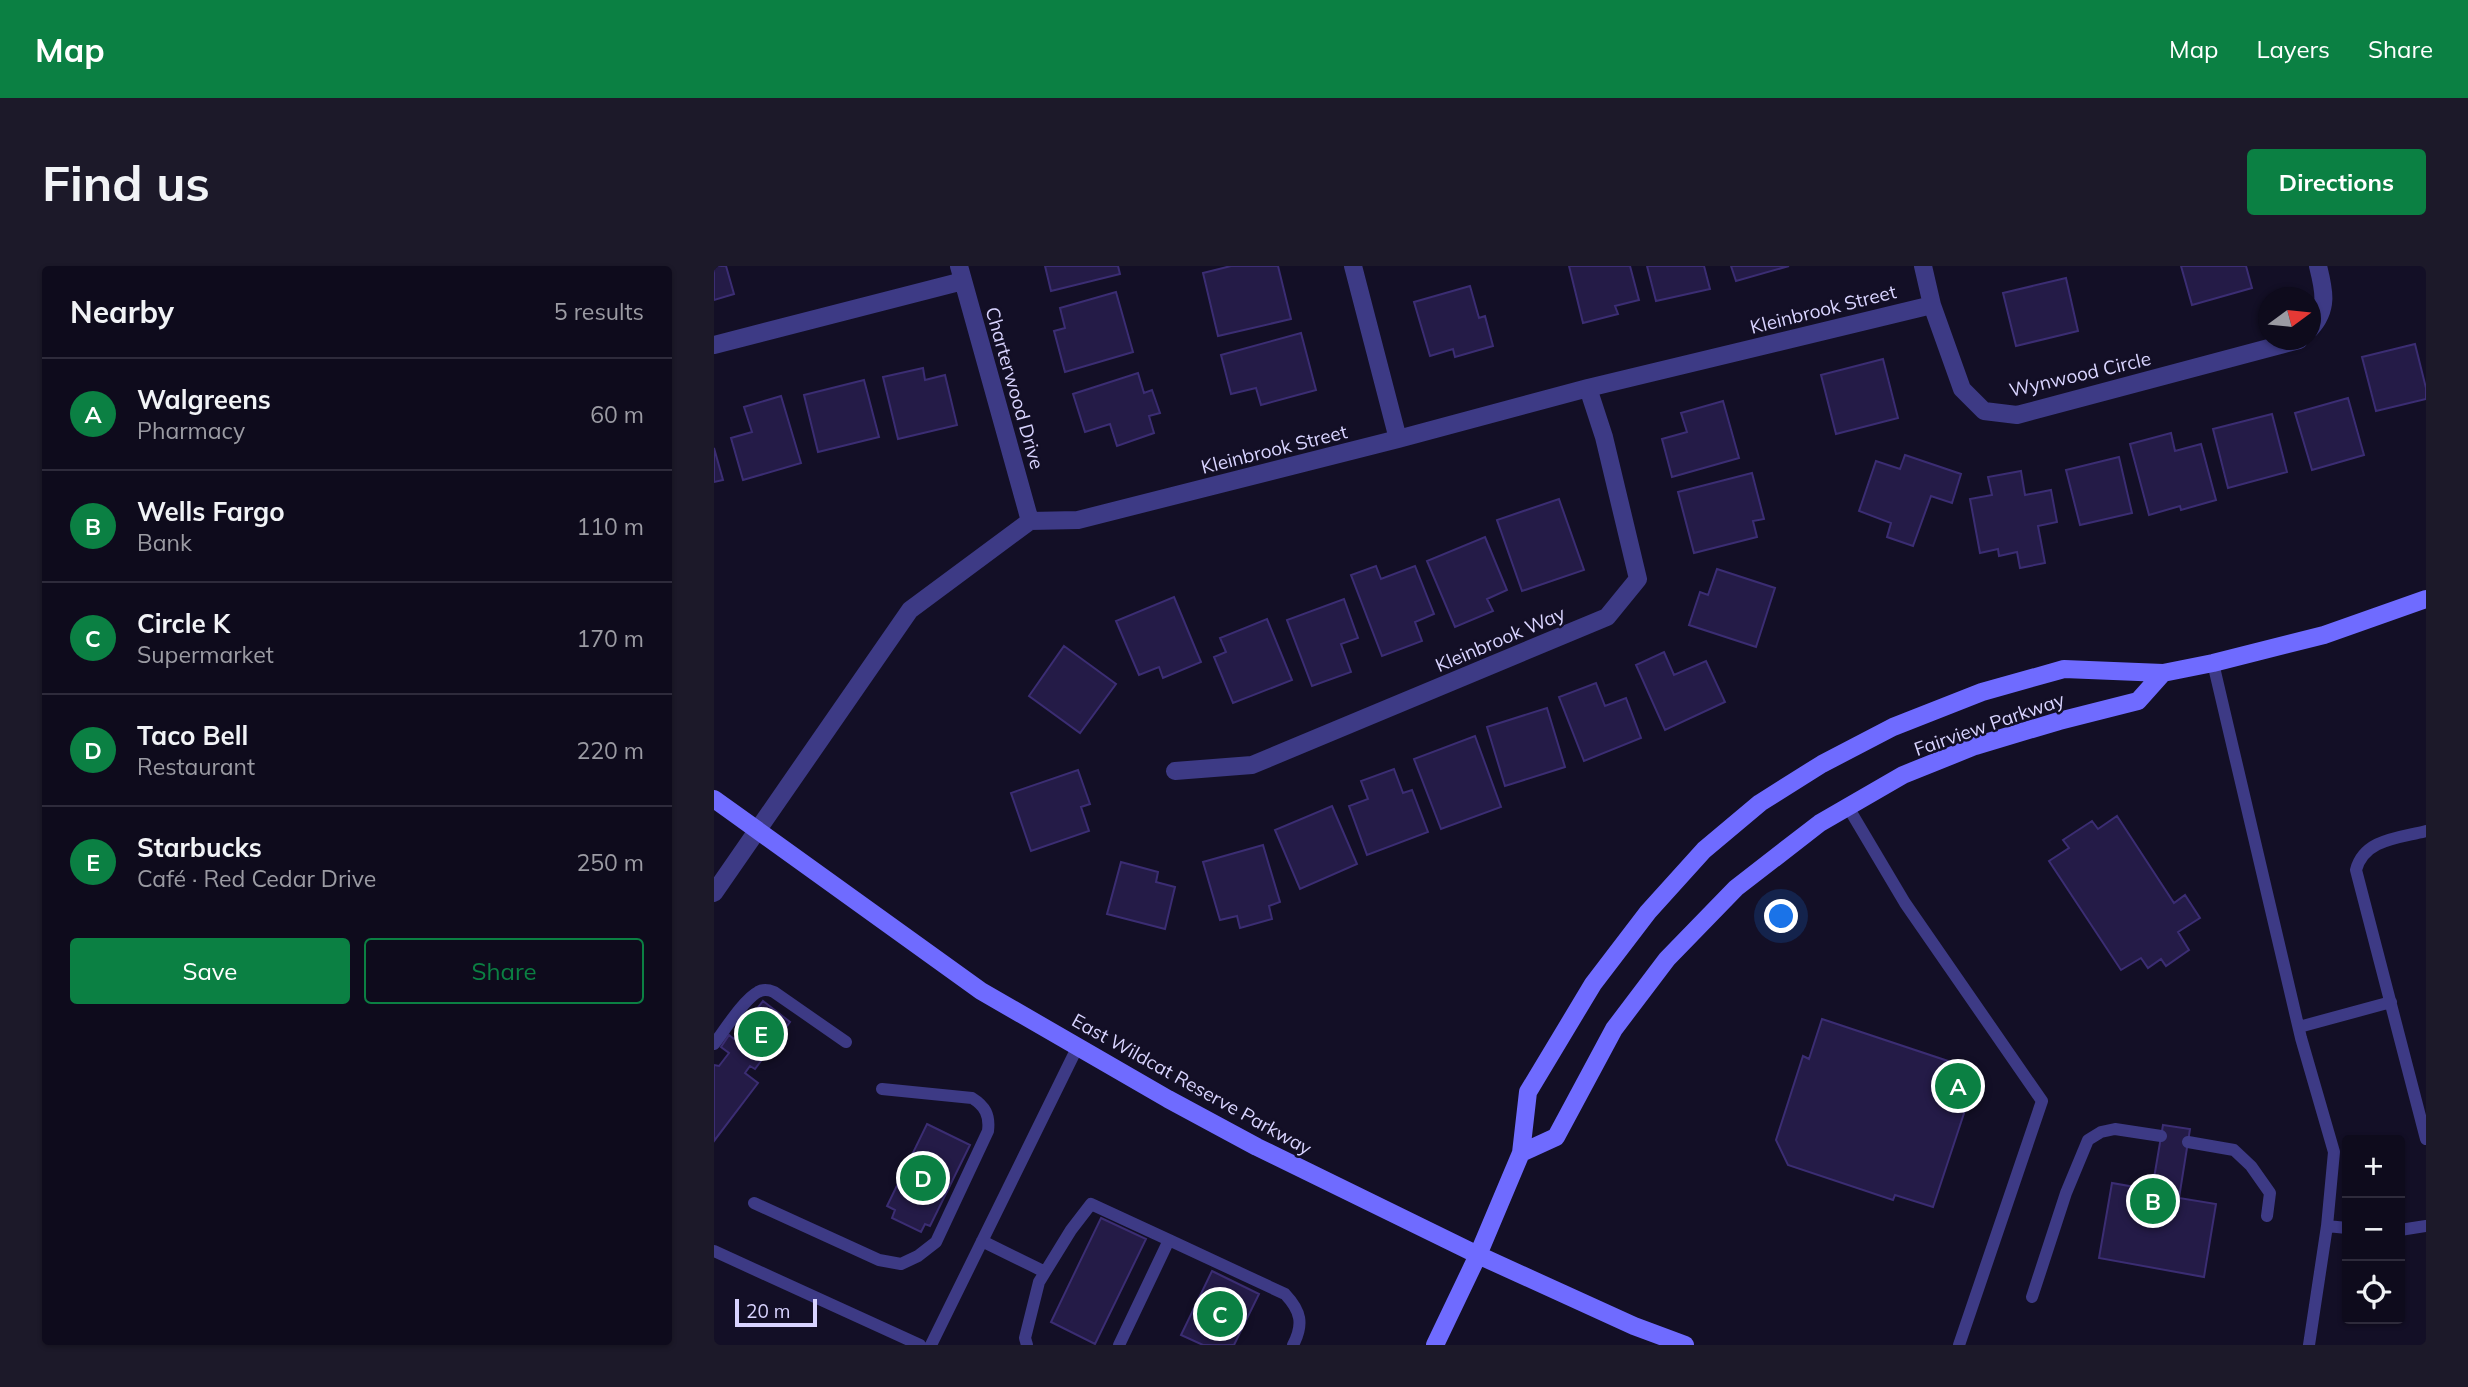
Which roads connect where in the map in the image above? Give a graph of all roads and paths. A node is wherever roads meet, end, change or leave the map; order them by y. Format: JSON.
{"nodes":[{"id":1,"x":1353,"y":266,"type":"edge"},
{"id":2,"x":1923,"y":266,"type":"edge"},
{"id":3,"x":2318,"y":266,"type":"edge"},
{"id":4,"x":961,"y":273,"type":"edge"},
{"id":5,"x":1932,"y":305,"type":"junction"},
{"id":6,"x":2321,"y":312,"type":"edge"},
{"id":7,"x":714,"y":345,"type":"edge"},
{"id":8,"x":2261,"y":350,"type":"edge"},
{"id":9,"x":1588,"y":388,"type":"junction"},
{"id":10,"x":1398,"y":439,"type":"junction"},
{"id":11,"x":1030,"y":521,"type":"junction"},
{"id":12,"x":2426,"y":599,"type":"edge"},
{"id":13,"x":2213,"y":663,"type":"junction"},
{"id":14,"x":2163,"y":673,"type":"junction"},
{"id":15,"x":1175,"y":771,"type":"dead end"},
{"id":16,"x":714,"y":799,"type":"edge"},
{"id":17,"x":1848,"y":807,"type":"junction"},
{"id":18,"x":2426,"y":831,"type":"edge"},
{"id":19,"x":757,"y":832,"type":"junction"},
{"id":20,"x":714,"y":893,"type":"edge"},
{"id":21,"x":2391,"y":1002,"type":"junction"},
{"id":22,"x":2299,"y":1027,"type":"junction"},
{"id":23,"x":846,"y":1042,"type":"dead end"},
{"id":24,"x":714,"y":1044,"type":"edge"},
{"id":25,"x":1078,"y":1046,"type":"junction"},
{"id":26,"x":882,"y":1089,"type":"dead end"},
{"id":27,"x":2161,"y":1136,"type":"dead end"},
{"id":28,"x":2426,"y":1139,"type":"edge"},
{"id":29,"x":2188,"y":1142,"type":"dead end"},
{"id":30,"x":1521,"y":1153,"type":"junction"},
{"id":31,"x":754,"y":1203,"type":"dead end"},
{"id":32,"x":2267,"y":1216,"type":"dead end"},
{"id":33,"x":2327,"y":1226,"type":"junction"},
{"id":34,"x":2426,"y":1226,"type":"edge"},
{"id":35,"x":2342,"y":1228,"type":"edge"},
{"id":36,"x":2405,"y":1229,"type":"edge"},
{"id":37,"x":1169,"y":1240,"type":"junction"},
{"id":38,"x":982,"y":1241,"type":"junction"},
{"id":39,"x":714,"y":1251,"type":"edge"},
{"id":40,"x":1478,"y":1255,"type":"junction"},
{"id":41,"x":1045,"y":1272,"type":"junction"},
{"id":42,"x":2032,"y":1297,"type":"dead end"},
{"id":43,"x":920,"y":1345,"type":"edge"},
{"id":44,"x":931,"y":1345,"type":"edge"},
{"id":45,"x":1027,"y":1345,"type":"edge"},
{"id":46,"x":1120,"y":1345,"type":"edge"},
{"id":47,"x":1293,"y":1345,"type":"edge"},
{"id":48,"x":1435,"y":1345,"type":"edge"},
{"id":49,"x":1685,"y":1345,"type":"edge"},
{"id":50,"x":1959,"y":1345,"type":"edge"},
{"id":51,"x":2309,"y":1345,"type":"edge"}],
"edges":[{"from":1,"to":10,"type":"street"},
{"from":2,"to":5,"type":"street","name":"Wynwood Circle"},
{"from":3,"to":6,"type":"street"},
{"from":4,"to":7,"type":"street"},
{"from":4,"to":11,"type":"street","name":"Charterwood Drive"},
{"from":5,"to":8,"type":"street","name":"Wynwood Circle"},
{"from":5,"to":9,"type":"street","name":"Kleinbrook Street"},
{"from":9,"to":10,"type":"street","name":"Kleinbrook Street"},
{"from":9,"to":15,"type":"street","name":"Kleinbrook Way"},
{"from":10,"to":11,"type":"street","name":"Kleinbrook Street"},
{"from":11,"to":19,"type":"street"},
{"from":12,"to":13,"type":"main road","name":"Fairview Parkway"},
{"from":13,"to":14,"type":"main road","name":"Fairview Parkway"},
{"from":13,"to":22,"type":"lane"},
{"from":14,"to":17,"type":"main road","name":"Fairview Parkway"},
{"from":14,"to":30,"type":"main road","name":"Fairview Parkway"},
{"from":16,"to":19,"type":"main road","name":"East Wildcat Reserve Parkway"},
{"from":17,"to":30,"type":"main road","name":"Fairview Parkway"},
{"from":17,"to":50,"type":"lane"},
{"from":18,"to":21,"type":"lane"},
{"from":19,"to":20,"type":"street"},
{"from":19,"to":25,"type":"main road","name":"East Wildcat Reserve Parkway"},
{"from":21,"to":22,"type":"lane"},
{"from":21,"to":28,"type":"lane"},
{"from":22,"to":33,"type":"lane"},
{"from":23,"to":24,"type":"lane"},
{"from":25,"to":38,"type":"lane"},
{"from":25,"to":40,"type":"main road","name":"East Wildcat Reserve Parkway"},
{"from":26,"to":31,"type":"lane"},
{"from":27,"to":42,"type":"lane"},
{"from":29,"to":32,"type":"lane"},
{"from":30,"to":40,"type":"main road","name":"Fairview Parkway"},
{"from":33,"to":35,"type":"lane"},
{"from":33,"to":51,"type":"lane"},
{"from":34,"to":36,"type":"lane"},
{"from":37,"to":41,"type":"lane"},
{"from":37,"to":46,"type":"lane"},
{"from":37,"to":47,"type":"lane"},
{"from":38,"to":41,"type":"lane"},
{"from":38,"to":44,"type":"lane"},
{"from":39,"to":43,"type":"lane"},
{"from":40,"to":48,"type":"main road","name":"Fairview Parkway"},
{"from":40,"to":49,"type":"main road","name":"East Wildcat Reserve Parkway"},
{"from":41,"to":45,"type":"lane"}]}
